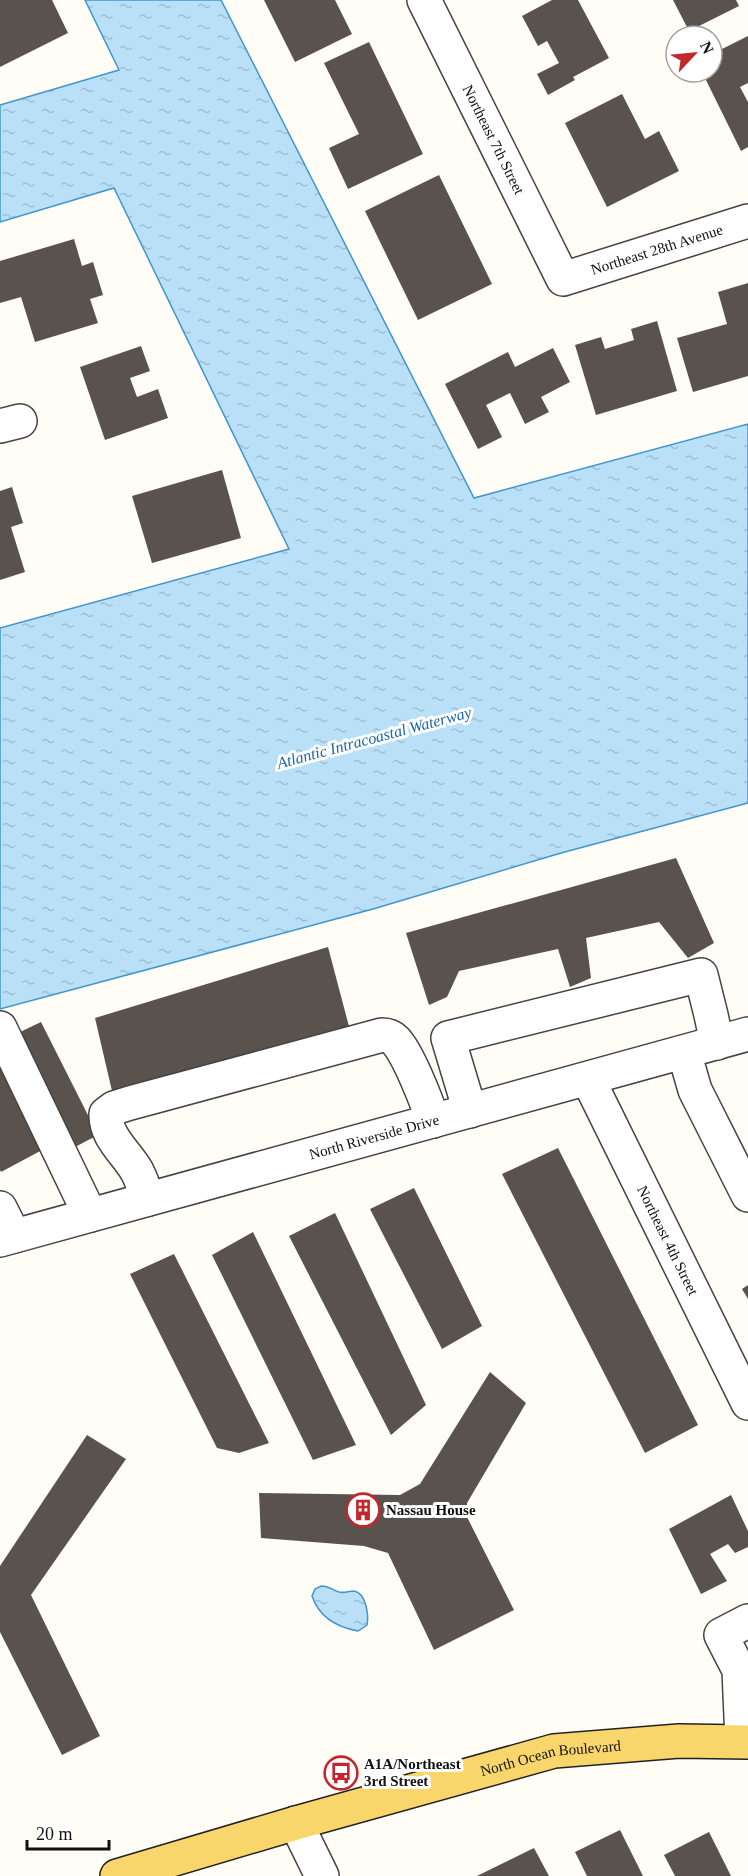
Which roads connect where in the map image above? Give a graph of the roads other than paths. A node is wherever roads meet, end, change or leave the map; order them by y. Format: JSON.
{"nodes":[{"id":1,"x":424,"y":0,"type":"edge"},
{"id":2,"x":748,"y":221,"type":"edge"},
{"id":3,"x":563,"y":279,"type":"joint"},
{"id":4,"x":0,"y":1028,"type":"edge"},
{"id":5,"x":748,"y":1034,"type":"edge"},
{"id":6,"x":717,"y":1043,"type":"junction"},
{"id":7,"x":684,"y":1052,"type":"junction"},
{"id":8,"x":588,"y":1078,"type":"junction"},
{"id":9,"x":470,"y":1111,"type":"junction"},
{"id":10,"x":433,"y":1121,"type":"junction"},
{"id":11,"x":748,"y":1195,"type":"edge"},
{"id":12,"x":148,"y":1199,"type":"junction"},
{"id":13,"x":90,"y":1215,"type":"junction"},
{"id":14,"x":5,"y":1228,"type":"edge"},
{"id":15,"x":748,"y":1403,"type":"edge"},
{"id":16,"x":748,"y":1621,"type":"edge"},
{"id":17,"x":745,"y":1742,"type":"edge"},
{"id":18,"x":296,"y":1823,"type":"junction"},
{"id":19,"x":117,"y":1876,"type":"edge"},
{"id":20,"x":322,"y":1876,"type":"edge"}],
"edges":[{"from":1,"to":3,"type":"street","name":"Northeast 7th Street"},
{"from":2,"to":3,"type":"street","name":"Northeast 28th Avenue"},
{"from":4,"to":13,"type":"street"},
{"from":5,"to":6,"type":"street","name":"North Riverside Drive"},
{"from":6,"to":7,"type":"street","name":"North Riverside Drive"},
{"from":6,"to":9,"type":"street"},
{"from":7,"to":8,"type":"street","name":"North Riverside Drive"},
{"from":7,"to":11,"type":"street"},
{"from":8,"to":9,"type":"street","name":"North Riverside Drive"},
{"from":8,"to":15,"type":"street","name":"Northeast 4th Street"},
{"from":9,"to":10,"type":"street","name":"North Riverside Drive"},
{"from":10,"to":12,"type":"street","name":"North Riverside Drive"},
{"from":10,"to":12,"type":"street"},
{"from":12,"to":13,"type":"street","name":"North Riverside Drive"},
{"from":13,"to":14,"type":"street","name":"North Riverside Drive"},
{"from":16,"to":17,"type":"street"},
{"from":17,"to":18,"type":"main road","name":"North Ocean Boulevard"},
{"from":18,"to":19,"type":"main road","name":"North Ocean Boulevard"},
{"from":18,"to":20,"type":"street"}]}
